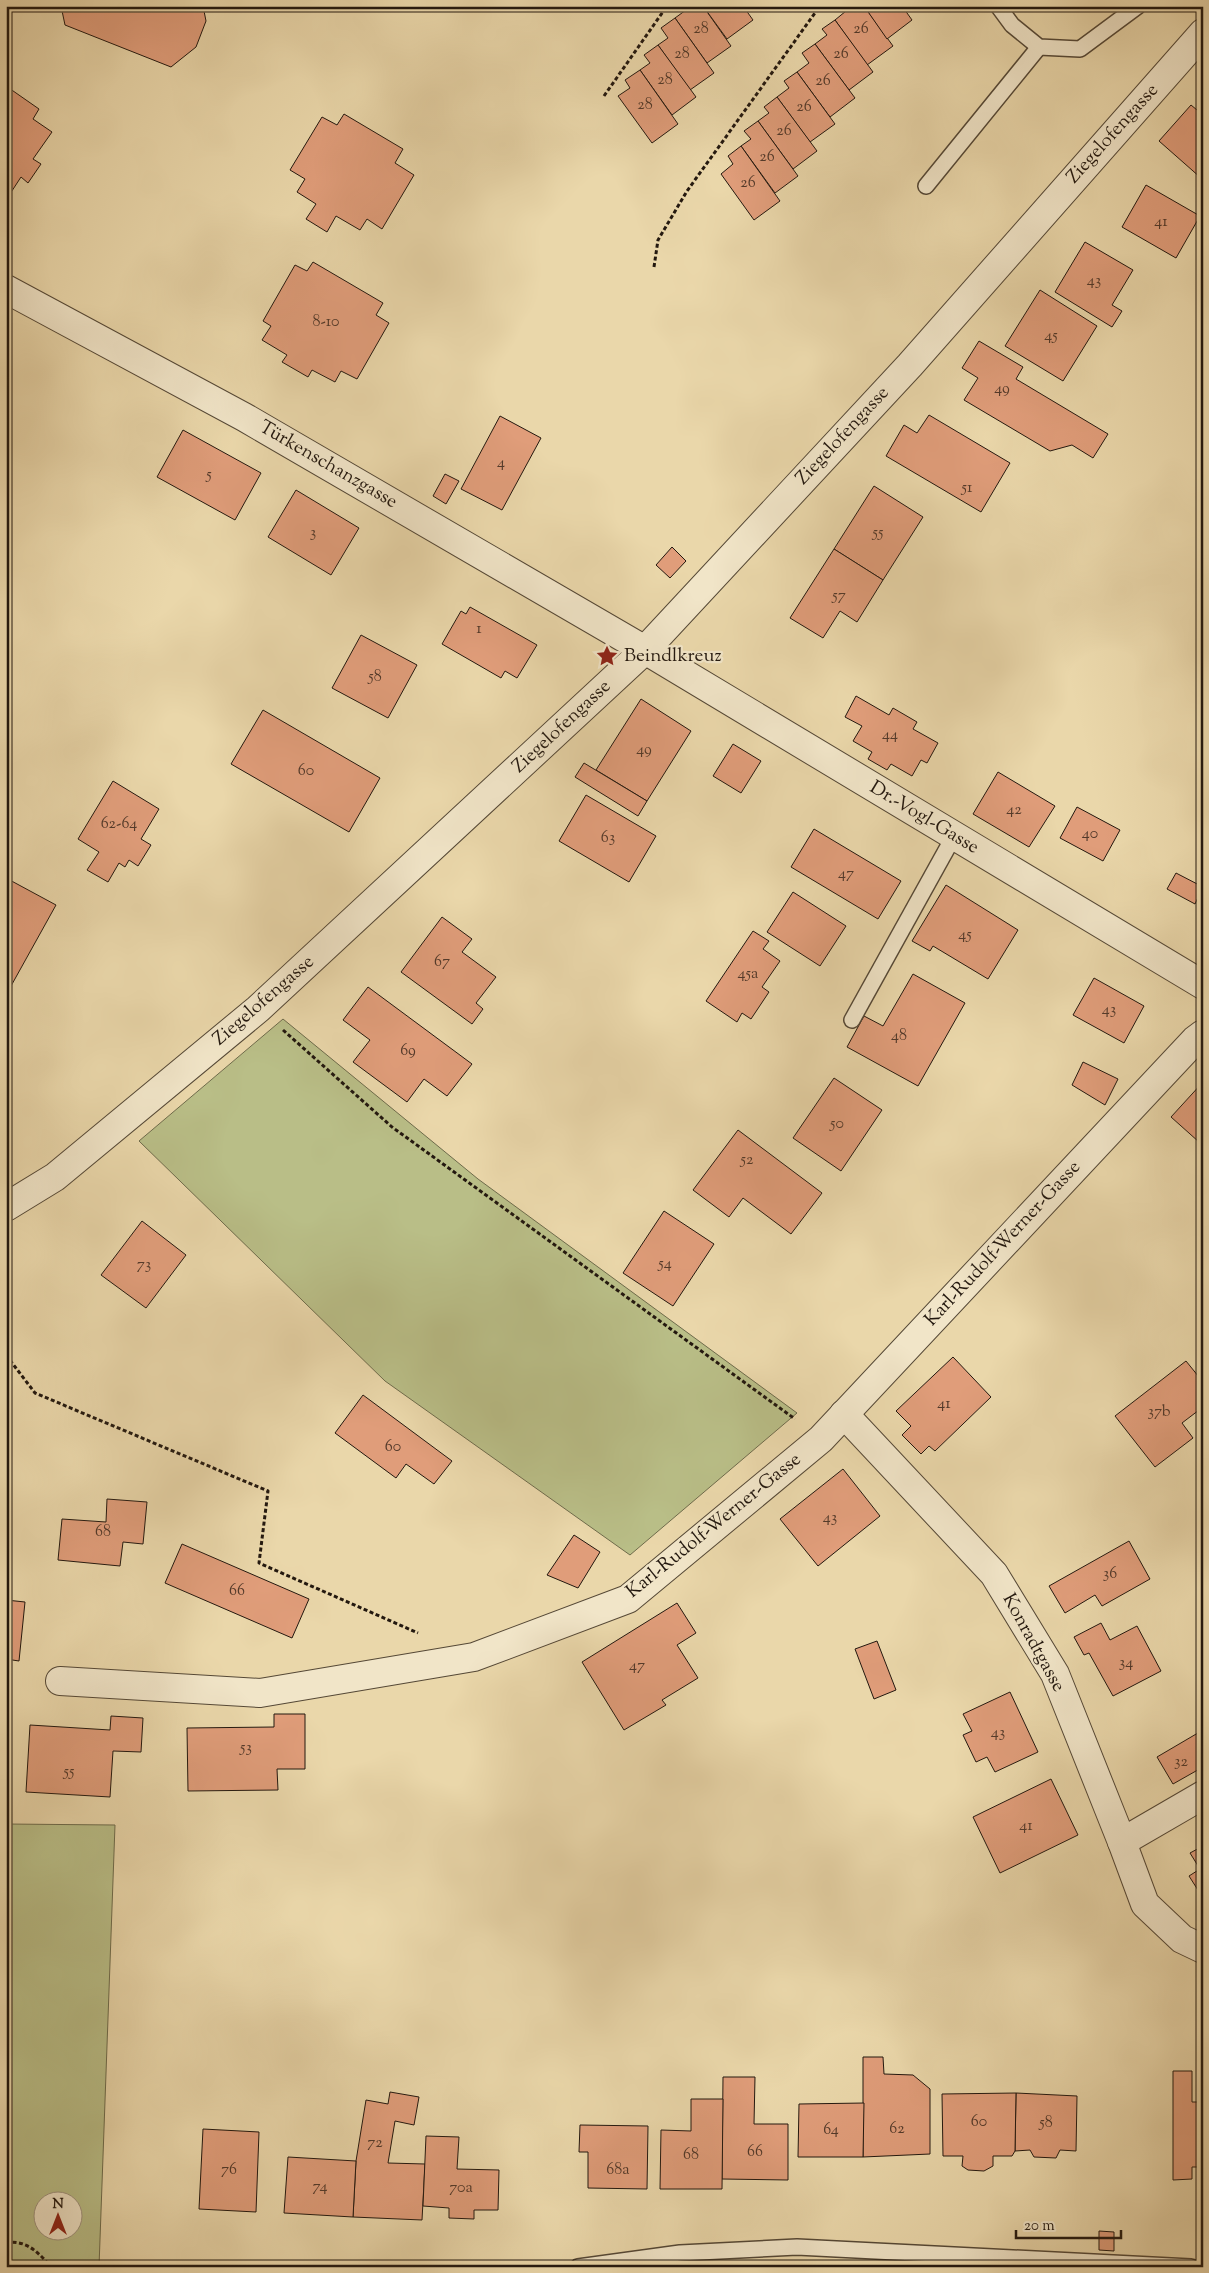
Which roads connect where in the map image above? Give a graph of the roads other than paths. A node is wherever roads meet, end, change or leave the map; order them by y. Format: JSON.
{"nodes":[{"id":1,"x":998,"y":6,"type":"edge"},
{"id":2,"x":1138,"y":6,"type":"edge"},
{"id":3,"x":1203,"y":32,"type":"edge"},
{"id":4,"x":1039,"y":47,"type":"junction"},
{"id":5,"x":926,"y":186,"type":"dead end"},
{"id":6,"x":6,"y":289,"type":"edge"},
{"id":7,"x":645,"y":650,"type":"junction"},
{"id":8,"x":954,"y":836,"type":"junction"},
{"id":9,"x":1203,"y":985,"type":"edge"},
{"id":10,"x":852,"y":1020,"type":"dead end"},
{"id":11,"x":1203,"y":1034,"type":"edge"},
{"id":12,"x":6,"y":1207,"type":"edge"},
{"id":13,"x":844,"y":1414,"type":"junction"},
{"id":14,"x":60,"y":1680,"type":"dead end"},
{"id":15,"x":1203,"y":1795,"type":"edge"},
{"id":16,"x":1122,"y":1842,"type":"junction"},
{"id":17,"x":1203,"y":1949,"type":"edge"},
{"id":18,"x":578,"y":2267,"type":"edge"},
{"id":19,"x":1191,"y":2267,"type":"edge"}],
"edges":[{"from":1,"to":4,"type":"lane"},
{"from":2,"to":4,"type":"lane"},
{"from":3,"to":7,"type":"street","name":"Ziegelofengasse"},
{"from":4,"to":5,"type":"lane"},
{"from":6,"to":7,"type":"street","name":"Türkenschanzgasse"},
{"from":7,"to":8,"type":"street","name":"Dr.-Vogl-Gasse"},
{"from":7,"to":12,"type":"street","name":"Ziegelofengasse"},
{"from":8,"to":9,"type":"street","name":"Dr.-Vogl-Gasse"},
{"from":8,"to":10,"type":"lane"},
{"from":11,"to":13,"type":"street","name":"Karl-Rudolf-Werner-Gasse"},
{"from":13,"to":14,"type":"street","name":"Karl-Rudolf-Werner-Gasse"},
{"from":13,"to":16,"type":"street","name":"Konradtgasse"},
{"from":15,"to":16,"type":"street"},
{"from":16,"to":17,"type":"street","name":"Konradtgasse"},
{"from":18,"to":19,"type":"lane"}]}
